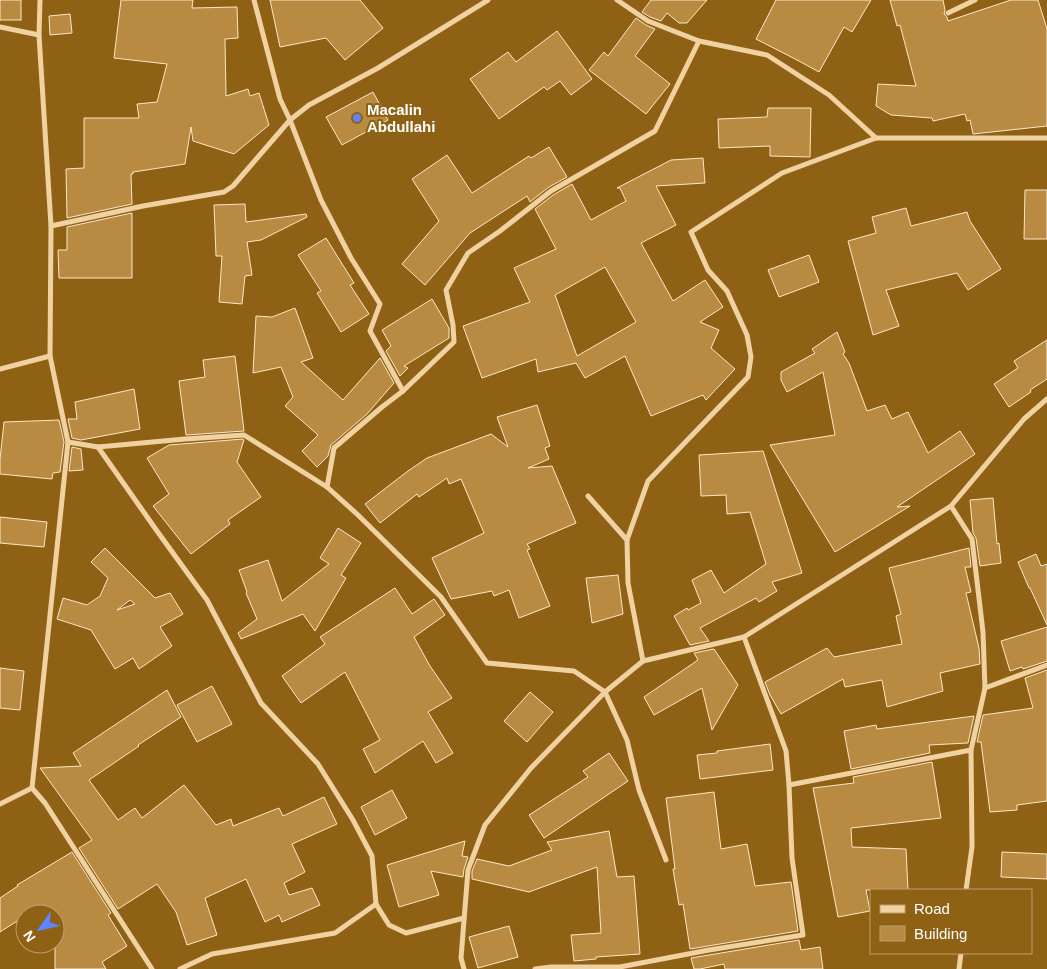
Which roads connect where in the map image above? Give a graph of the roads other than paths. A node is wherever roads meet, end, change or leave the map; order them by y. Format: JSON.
{"nodes":[{"id":1,"x":40,"y":0,"type":"edge"},
{"id":2,"x":254,"y":0,"type":"edge"},
{"id":3,"x":488,"y":0,"type":"edge"},
{"id":4,"x":617,"y":0,"type":"edge"},
{"id":5,"x":975,"y":0,"type":"edge"},
{"id":6,"x":948,"y":13,"type":"dead end"},
{"id":7,"x":0,"y":27,"type":"edge"},
{"id":8,"x":39,"y":36,"type":"junction"},
{"id":9,"x":699,"y":41,"type":"junction"},
{"id":10,"x":290,"y":120,"type":"junction"},
{"id":11,"x":876,"y":138,"type":"junction"},
{"id":12,"x":1047,"y":138,"type":"edge"},
{"id":13,"x":51,"y":226,"type":"junction"},
{"id":14,"x":50,"y":356,"type":"junction"},
{"id":15,"x":0,"y":369,"type":"edge"},
{"id":16,"x":403,"y":391,"type":"junction"},
{"id":17,"x":1047,"y":399,"type":"edge"},
{"id":18,"x":68,"y":442,"type":"junction"},
{"id":19,"x":98,"y":447,"type":"junction"},
{"id":20,"x":327,"y":487,"type":"junction"},
{"id":21,"x":588,"y":496,"type":"dead end"},
{"id":22,"x":950,"y":506,"type":"junction"},
{"id":23,"x":628,"y":540,"type":"junction"},
{"id":24,"x":744,"y":637,"type":"junction"},
{"id":25,"x":643,"y":661,"type":"junction"},
{"id":26,"x":1047,"y":665,"type":"edge"},
{"id":27,"x":985,"y":688,"type":"junction"},
{"id":28,"x":606,"y":692,"type":"junction"},
{"id":29,"x":971,"y":750,"type":"junction"},
{"id":30,"x":789,"y":785,"type":"junction"},
{"id":31,"x":32,"y":788,"type":"junction"},
{"id":32,"x":0,"y":804,"type":"edge"},
{"id":33,"x":666,"y":860,"type":"dead end"},
{"id":34,"x":966,"y":889,"type":"edge"},
{"id":35,"x":376,"y":904,"type":"junction"},
{"id":36,"x":464,"y":918,"type":"junction"},
{"id":37,"x":961,"y":954,"type":"edge"},
{"id":38,"x":152,"y":969,"type":"edge"},
{"id":39,"x":180,"y":969,"type":"edge"},
{"id":40,"x":464,"y":969,"type":"edge"},
{"id":41,"x":535,"y":969,"type":"edge"},
{"id":42,"x":959,"y":969,"type":"edge"}],
"edges":[{"from":1,"to":8,"type":"street"},
{"from":2,"to":10,"type":"street"},
{"from":3,"to":10,"type":"street"},
{"from":4,"to":9,"type":"street"},
{"from":5,"to":6,"type":"street"},
{"from":7,"to":8,"type":"street"},
{"from":8,"to":13,"type":"street"},
{"from":9,"to":11,"type":"street"},
{"from":9,"to":16,"type":"street"},
{"from":10,"to":13,"type":"street"},
{"from":10,"to":16,"type":"street"},
{"from":11,"to":12,"type":"street"},
{"from":11,"to":23,"type":"street"},
{"from":13,"to":14,"type":"street"},
{"from":14,"to":15,"type":"street"},
{"from":14,"to":18,"type":"street"},
{"from":16,"to":20,"type":"street"},
{"from":17,"to":22,"type":"street"},
{"from":18,"to":19,"type":"street"},
{"from":18,"to":31,"type":"street"},
{"from":19,"to":20,"type":"street"},
{"from":19,"to":35,"type":"street"},
{"from":20,"to":28,"type":"street"},
{"from":21,"to":23,"type":"street"},
{"from":22,"to":24,"type":"street"},
{"from":22,"to":27,"type":"street"},
{"from":23,"to":25,"type":"street"},
{"from":24,"to":25,"type":"street"},
{"from":24,"to":30,"type":"street"},
{"from":25,"to":28,"type":"street"},
{"from":26,"to":27,"type":"street"},
{"from":27,"to":29,"type":"street"},
{"from":28,"to":33,"type":"street"},
{"from":28,"to":36,"type":"street"},
{"from":29,"to":30,"type":"street"},
{"from":29,"to":34,"type":"street"},
{"from":30,"to":41,"type":"street"},
{"from":31,"to":32,"type":"street"},
{"from":31,"to":38,"type":"street"},
{"from":35,"to":36,"type":"street"},
{"from":35,"to":39,"type":"street"},
{"from":36,"to":40,"type":"street"},
{"from":37,"to":42,"type":"street"}]}
